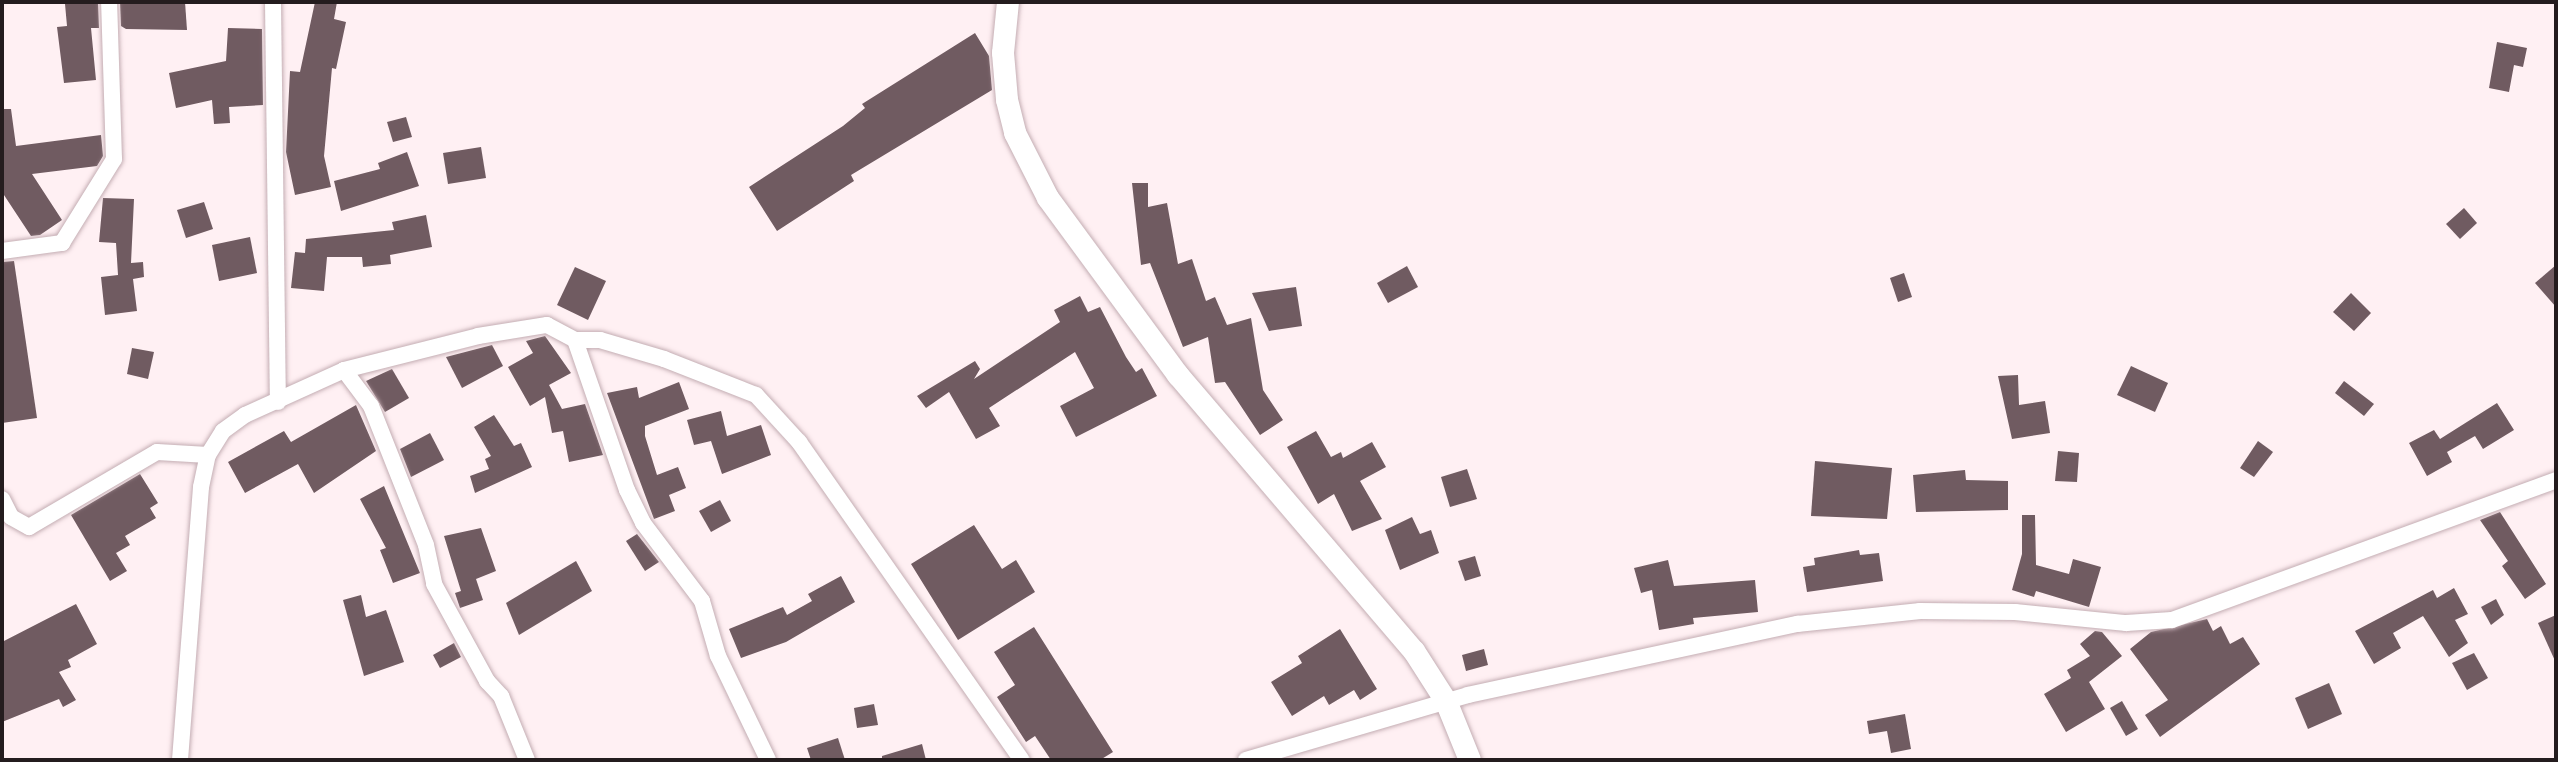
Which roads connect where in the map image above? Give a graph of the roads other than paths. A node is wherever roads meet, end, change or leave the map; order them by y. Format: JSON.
{"nodes":[{"id":1,"x":109,"y":2,"type":"edge"},
{"id":2,"x":273,"y":2,"type":"edge"},
{"id":3,"x":1008,"y":2,"type":"edge"},
{"id":4,"x":2,"y":251,"type":"edge"},
{"id":5,"x":575,"y":340,"type":"junction"},
{"id":6,"x":344,"y":370,"type":"junction"},
{"id":7,"x":278,"y":402,"type":"junction"},
{"id":8,"x":208,"y":455,"type":"junction"},
{"id":9,"x":2556,"y":480,"type":"edge"},
{"id":10,"x":2,"y":499,"type":"edge"},
{"id":11,"x":1446,"y":701,"type":"junction"},
{"id":12,"x":180,"y":760,"type":"edge"},
{"id":13,"x":527,"y":760,"type":"edge"},
{"id":14,"x":768,"y":760,"type":"edge"},
{"id":15,"x":1022,"y":760,"type":"edge"},
{"id":16,"x":1246,"y":760,"type":"edge"},
{"id":17,"x":1470,"y":760,"type":"edge"}],
"edges":[{"from":1,"to":4,"type":"street"},
{"from":2,"to":7,"type":"street"},
{"from":3,"to":11,"type":"street"},
{"from":5,"to":6,"type":"street"},
{"from":5,"to":14,"type":"street"},
{"from":5,"to":15,"type":"street"},
{"from":6,"to":7,"type":"street"},
{"from":6,"to":13,"type":"street"},
{"from":7,"to":8,"type":"street"},
{"from":8,"to":10,"type":"street"},
{"from":8,"to":12,"type":"street"},
{"from":9,"to":11,"type":"street"},
{"from":11,"to":16,"type":"street"},
{"from":11,"to":17,"type":"street"}]}
